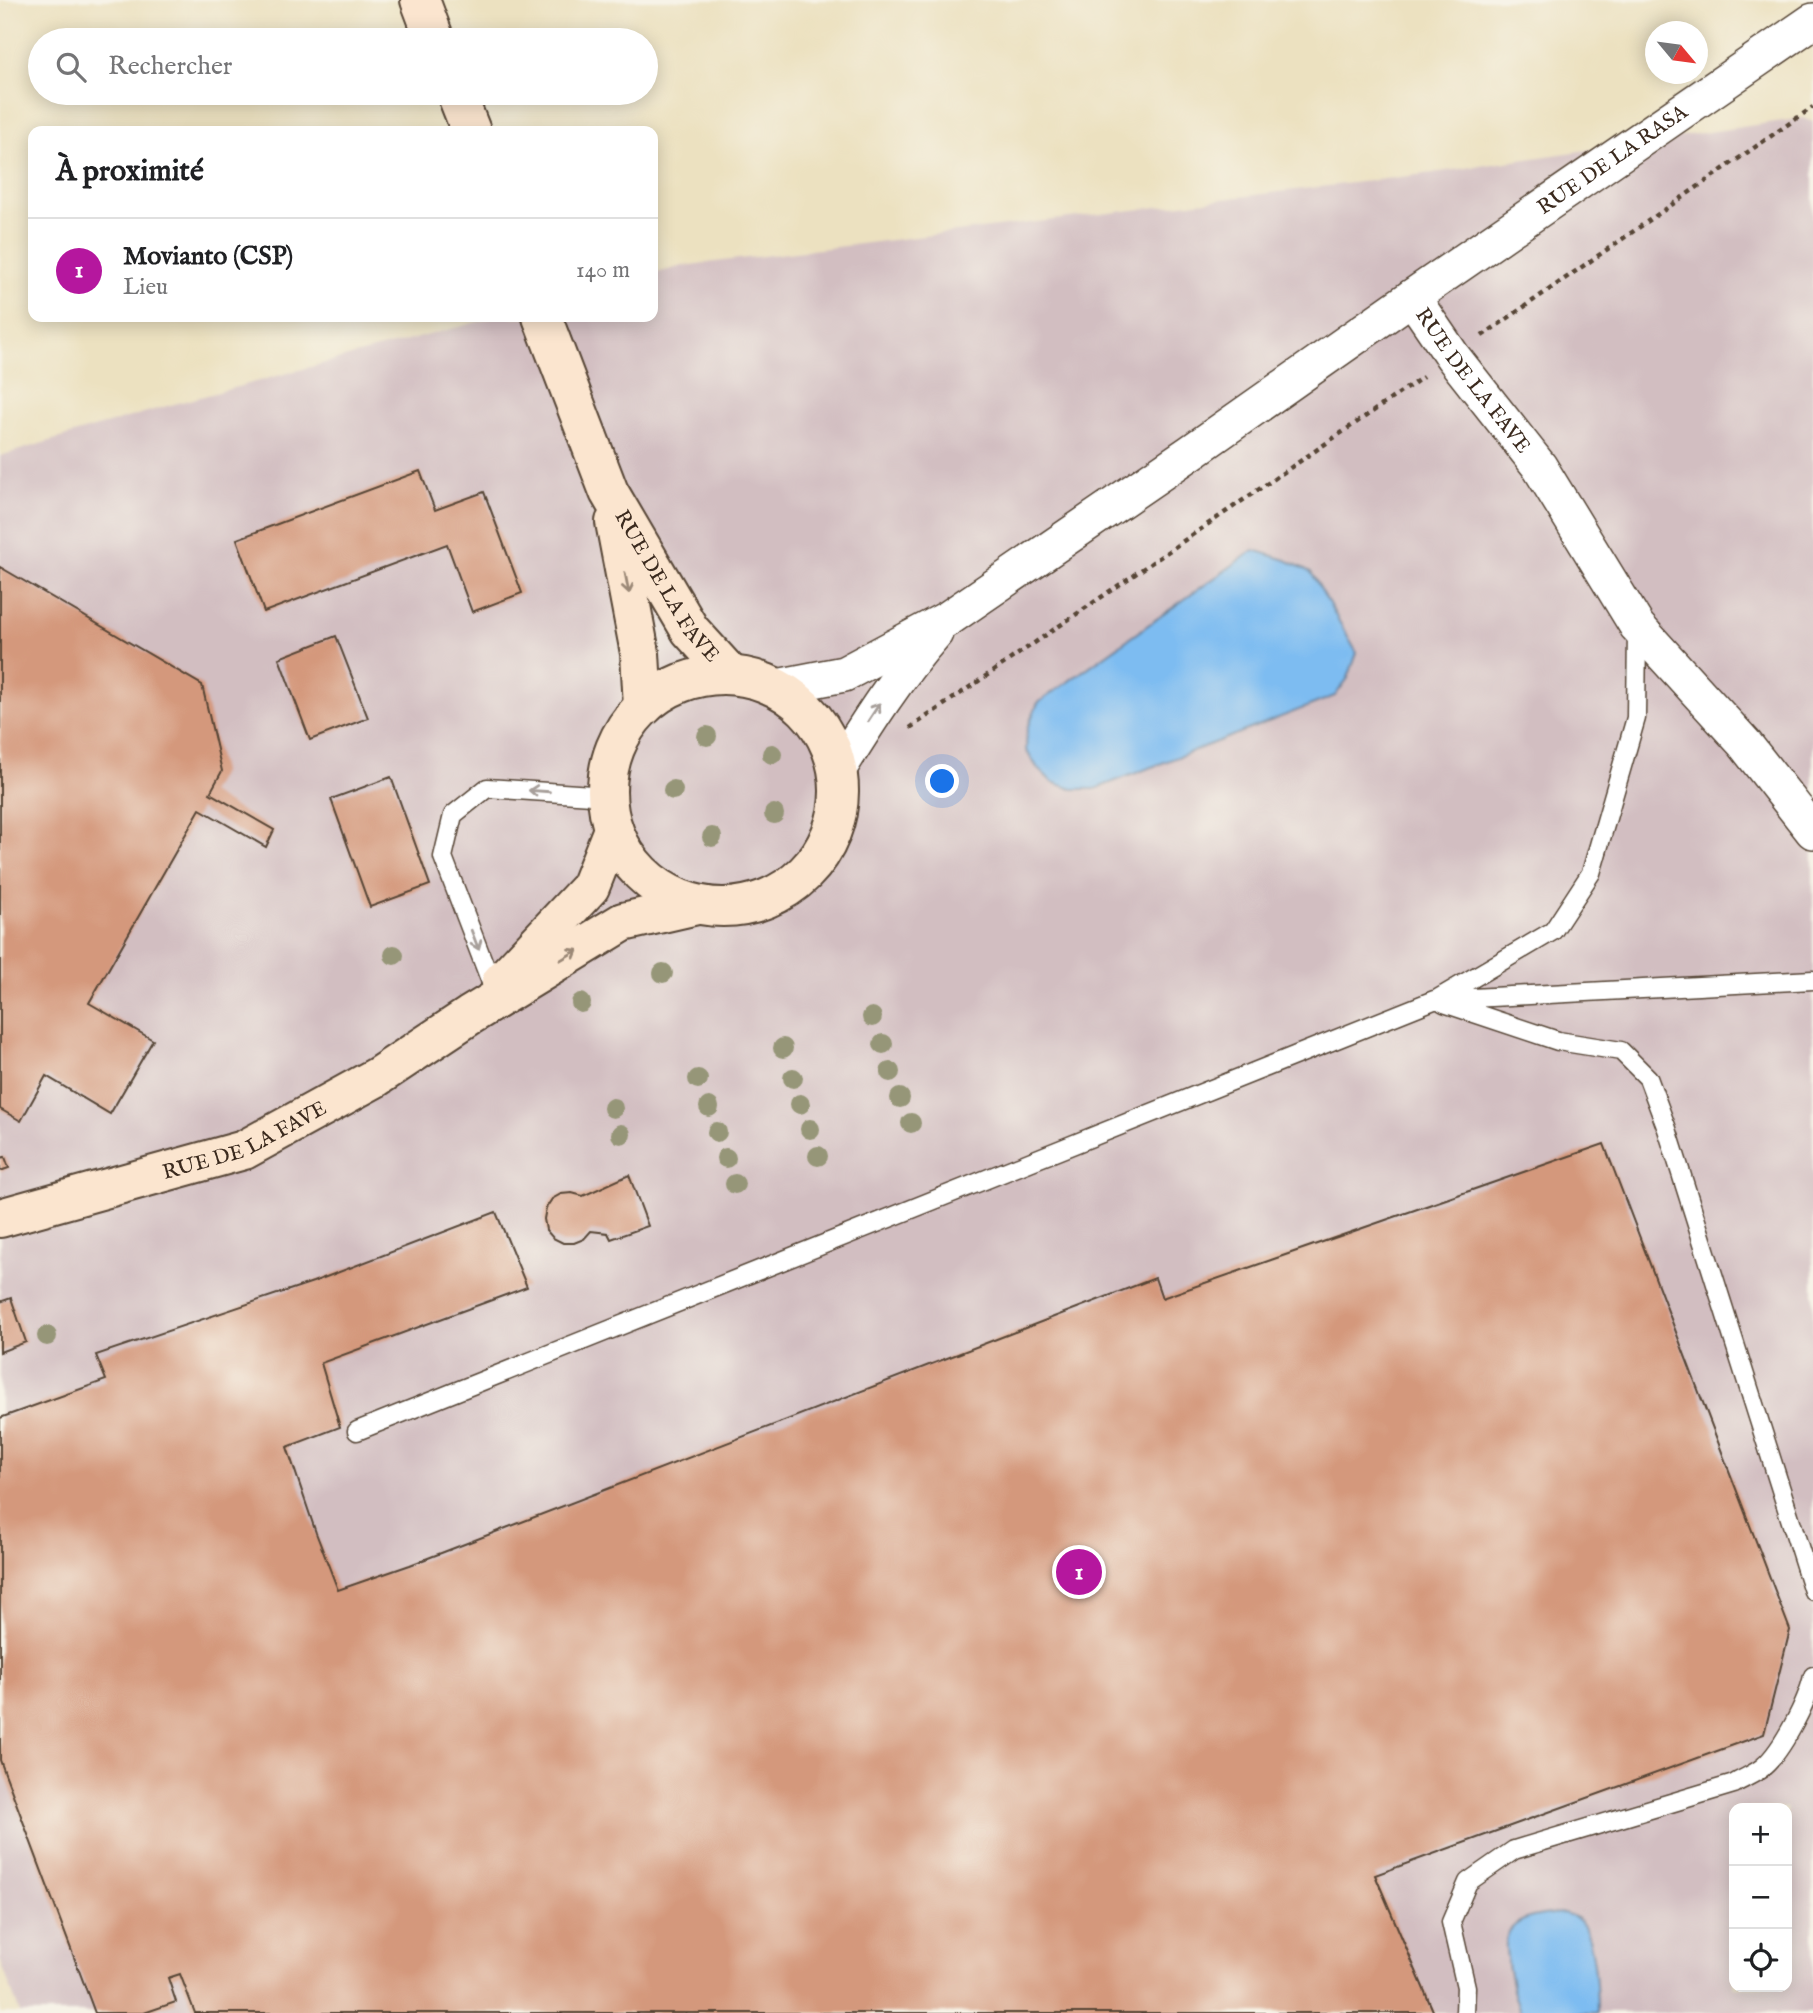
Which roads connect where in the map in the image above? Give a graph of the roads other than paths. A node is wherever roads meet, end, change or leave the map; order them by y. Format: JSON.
{"nodes":[{"id":1,"x":420,"y":0,"type":"edge"},
{"id":2,"x":1813,"y":21,"type":"edge"},
{"id":3,"x":430,"y":28,"type":"edge"},
{"id":4,"x":461,"y":105,"type":"edge"},
{"id":5,"x":469,"y":126,"type":"edge"},
{"id":6,"x":1412,"y":297,"type":"junction"},
{"id":7,"x":544,"y":322,"type":"edge"},
{"id":8,"x":610,"y":492,"type":"junction"},
{"id":9,"x":949,"y":618,"type":"junction"},
{"id":10,"x":1637,"y":626,"type":"junction"},
{"id":11,"x":730,"y":674,"type":"junction"},
{"id":12,"x":777,"y":687,"type":"junction"},
{"id":13,"x":643,"y":707,"type":"junction"},
{"id":14,"x":1744,"y":743,"type":"junction"},
{"id":15,"x":838,"y":770,"type":"junction"},
{"id":16,"x":1813,"y":790,"type":"edge"},
{"id":17,"x":610,"y":812,"type":"junction"},
{"id":18,"x":1813,"y":831,"type":"edge"},
{"id":19,"x":698,"y":905,"type":"junction"},
{"id":20,"x":1813,"y":980,"type":"edge"},
{"id":21,"x":1434,"y":1000,"type":"junction"},
{"id":22,"x":481,"y":1003,"type":"junction"},
{"id":23,"x":0,"y":1218,"type":"edge"},
{"id":24,"x":357,"y":1431,"type":"dead end"},
{"id":25,"x":1813,"y":1591,"type":"edge"},
{"id":26,"x":1813,"y":1676,"type":"edge"},
{"id":27,"x":1465,"y":2013,"type":"edge"}],
"edges":[{"from":1,"to":3,"type":"main road"},
{"from":2,"to":6,"type":"street","name":"RUE DE LA RASA"},
{"from":4,"to":5,"type":"main road"},
{"from":6,"to":9,"type":"street","name":"RUE DE LA FAVE"},
{"from":6,"to":10,"type":"street","name":"RUE DE LA FAVE"},
{"from":7,"to":8,"type":"main road","name":"RUE DE LA FAVE"},
{"from":8,"to":11,"type":"main road","name":"RUE DE LA FAVE"},
{"from":8,"to":13,"type":"main road","name":"RUE DE LA FAVE","one_way":true},
{"from":9,"to":12,"type":"street","name":"RUE DE LA FAVE"},
{"from":15,"to":9,"type":"street","name":"RUE DE LA FAVE","one_way":true},
{"from":10,"to":14,"type":"street","name":"RUE DE LA FAVE"},
{"from":10,"to":21,"type":"lane"},
{"from":11,"to":12,"type":"main road"},
{"from":11,"to":13,"type":"main road"},
{"from":12,"to":15,"type":"main road"},
{"from":13,"to":17,"type":"main road"},
{"from":14,"to":16,"type":"street","name":"RUE DE LA FAVE"},
{"from":14,"to":18,"type":"street","name":"RUE DE LA FAVE"},
{"from":15,"to":19,"type":"main road"},
{"from":17,"to":19,"type":"main road"},
{"from":17,"to":22,"type":"main road","name":"RUE DE LA FAVE"},
{"from":17,"to":22,"type":"lane","one_way":true},
{"from":22,"to":19,"type":"main road","name":"RUE DE LA FAVE","one_way":true},
{"from":20,"to":21,"type":"lane"},
{"from":21,"to":24,"type":"lane"},
{"from":21,"to":25,"type":"lane"},
{"from":22,"to":23,"type":"main road","name":"RUE DE LA FAVE"},
{"from":26,"to":27,"type":"lane"}]}
